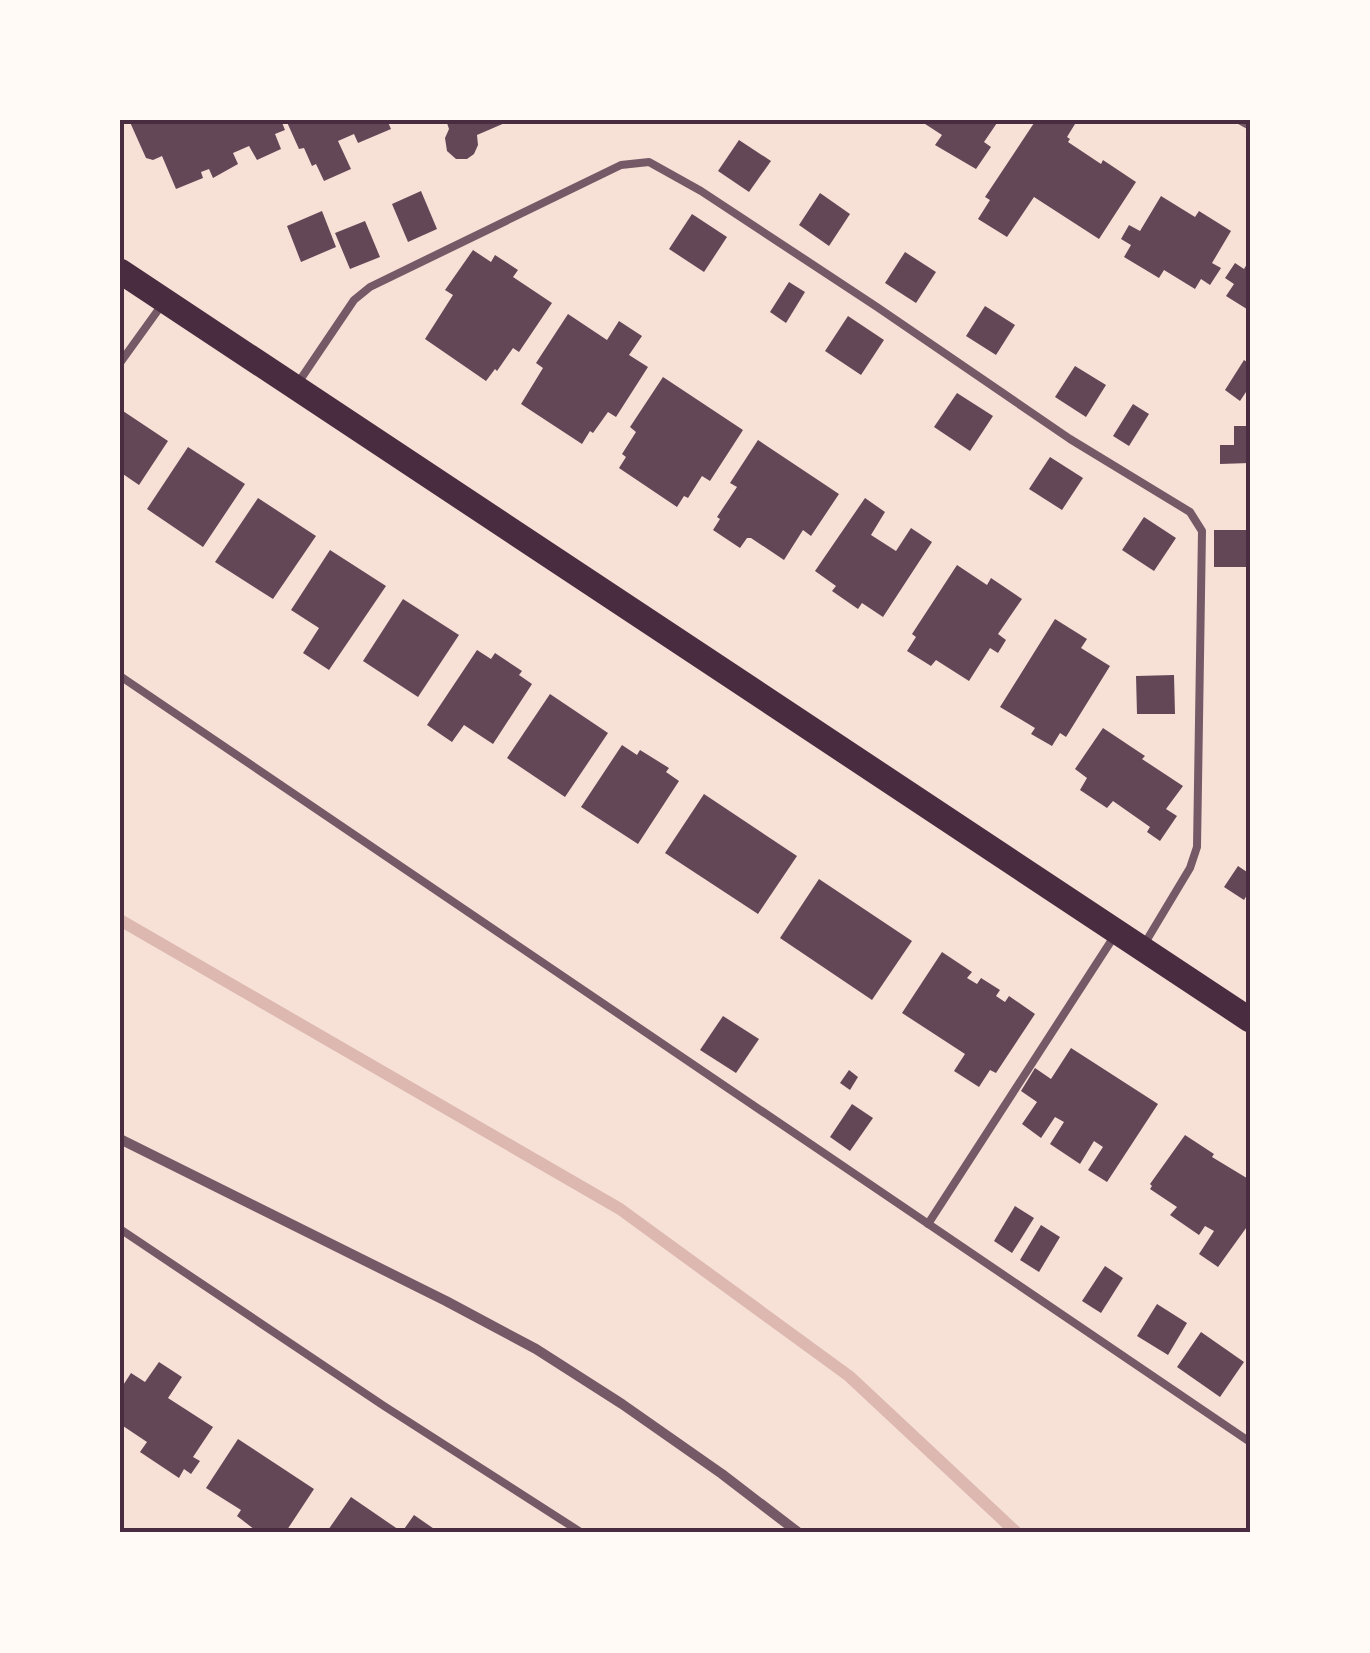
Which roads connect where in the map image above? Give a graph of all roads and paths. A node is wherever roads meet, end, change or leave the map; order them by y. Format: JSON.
{"nodes":[{"id":1,"x":1241,"y":120,"type":"edge"},
{"id":2,"x":1250,"y":125,"type":"edge"},
{"id":3,"x":120,"y":270,"type":"edge"},
{"id":4,"x":165,"y":300,"type":"junction"},
{"id":5,"x":120,"y":363,"type":"edge"},
{"id":6,"x":296,"y":386,"type":"junction"},
{"id":7,"x":120,"y":676,"type":"edge"},
{"id":8,"x":1117,"y":932,"type":"junction"},
{"id":9,"x":1142,"y":948,"type":"junction"},
{"id":10,"x":1250,"y":1020,"type":"edge"},
{"id":11,"x":120,"y":1140,"type":"edge"},
{"id":12,"x":928,"y":1224,"type":"junction"},
{"id":13,"x":120,"y":1229,"type":"edge"},
{"id":14,"x":1250,"y":1442,"type":"edge"},
{"id":15,"x":582,"y":1533,"type":"edge"},
{"id":16,"x":799,"y":1533,"type":"edge"}],
"edges":[{"from":1,"to":2,"type":"street"},
{"from":3,"to":4,"type":"main road"},
{"from":4,"to":5,"type":"lane"},
{"from":4,"to":6,"type":"main road"},
{"from":6,"to":8,"type":"main road"},
{"from":6,"to":9,"type":"lane"},
{"from":7,"to":12,"type":"lane"},
{"from":8,"to":9,"type":"main road"},
{"from":8,"to":12,"type":"lane"},
{"from":9,"to":10,"type":"main road"},
{"from":11,"to":16,"type":"street"},
{"from":12,"to":14,"type":"lane"},
{"from":13,"to":15,"type":"lane"}]}
